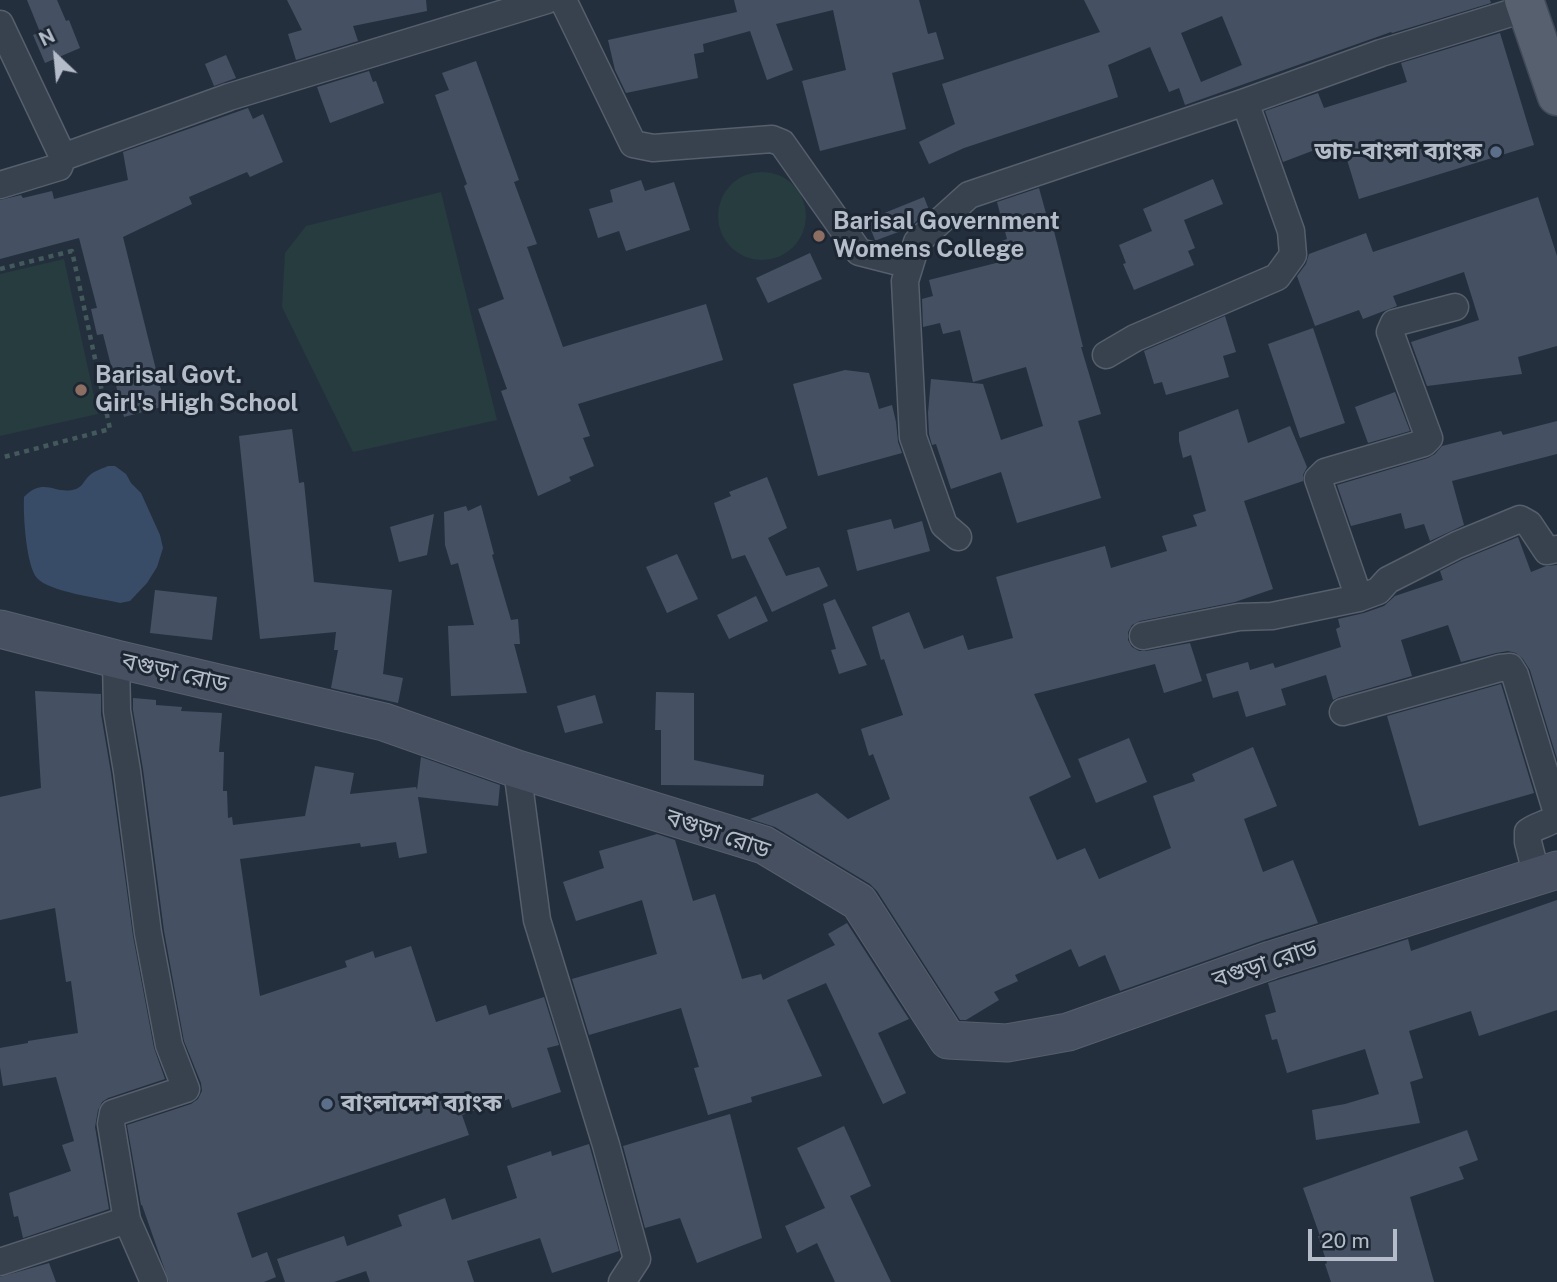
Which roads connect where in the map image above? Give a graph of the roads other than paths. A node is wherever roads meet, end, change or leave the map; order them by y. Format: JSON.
{"nodes":[{"id":1,"x":547,"y":0,"type":"edge"},
{"id":2,"x":563,"y":0,"type":"edge"},
{"id":3,"x":1525,"y":4,"type":"edge"},
{"id":4,"x":0,"y":24,"type":"edge"},
{"id":5,"x":1557,"y":96,"type":"edge"},
{"id":6,"x":1245,"y":102,"type":"junction"},
{"id":7,"x":64,"y":157,"type":"junction"},
{"id":8,"x":0,"y":185,"type":"edge"},
{"id":9,"x":910,"y":265,"type":"junction"},
{"id":10,"x":1455,"y":307,"type":"dead end"},
{"id":11,"x":1106,"y":355,"type":"dead end"},
{"id":12,"x":958,"y":537,"type":"dead end"},
{"id":13,"x":1557,"y":549,"type":"edge"},
{"id":14,"x":1359,"y":598,"type":"junction"},
{"id":15,"x":0,"y":629,"type":"edge"},
{"id":16,"x":1143,"y":636,"type":"dead end"},
{"id":17,"x":116,"y":659,"type":"junction"},
{"id":18,"x":1343,"y":712,"type":"dead end"},
{"id":19,"x":517,"y":769,"type":"junction"},
{"id":20,"x":1547,"y":874,"type":"edge"},
{"id":21,"x":127,"y":1220,"type":"junction"},
{"id":22,"x":0,"y":1262,"type":"edge"},
{"id":23,"x":154,"y":1282,"type":"edge"},
{"id":24,"x":622,"y":1282,"type":"edge"}],
"edges":[{"from":1,"to":7,"type":"street"},
{"from":2,"to":9,"type":"street"},
{"from":3,"to":5,"type":"main road"},
{"from":3,"to":6,"type":"street"},
{"from":4,"to":7,"type":"street"},
{"from":6,"to":9,"type":"street"},
{"from":6,"to":11,"type":"street"},
{"from":7,"to":8,"type":"street"},
{"from":9,"to":12,"type":"street"},
{"from":10,"to":14,"type":"street"},
{"from":13,"to":14,"type":"street"},
{"from":14,"to":16,"type":"street"},
{"from":15,"to":17,"type":"main road","name":"বগুড়া রোড"},
{"from":17,"to":19,"type":"main road","name":"বগুড়া রোড"},
{"from":17,"to":21,"type":"street"},
{"from":18,"to":20,"type":"street"},
{"from":19,"to":20,"type":"main road","name":"বগুড়া রোড"},
{"from":19,"to":24,"type":"street"},
{"from":21,"to":22,"type":"street"},
{"from":21,"to":23,"type":"street"}]}
